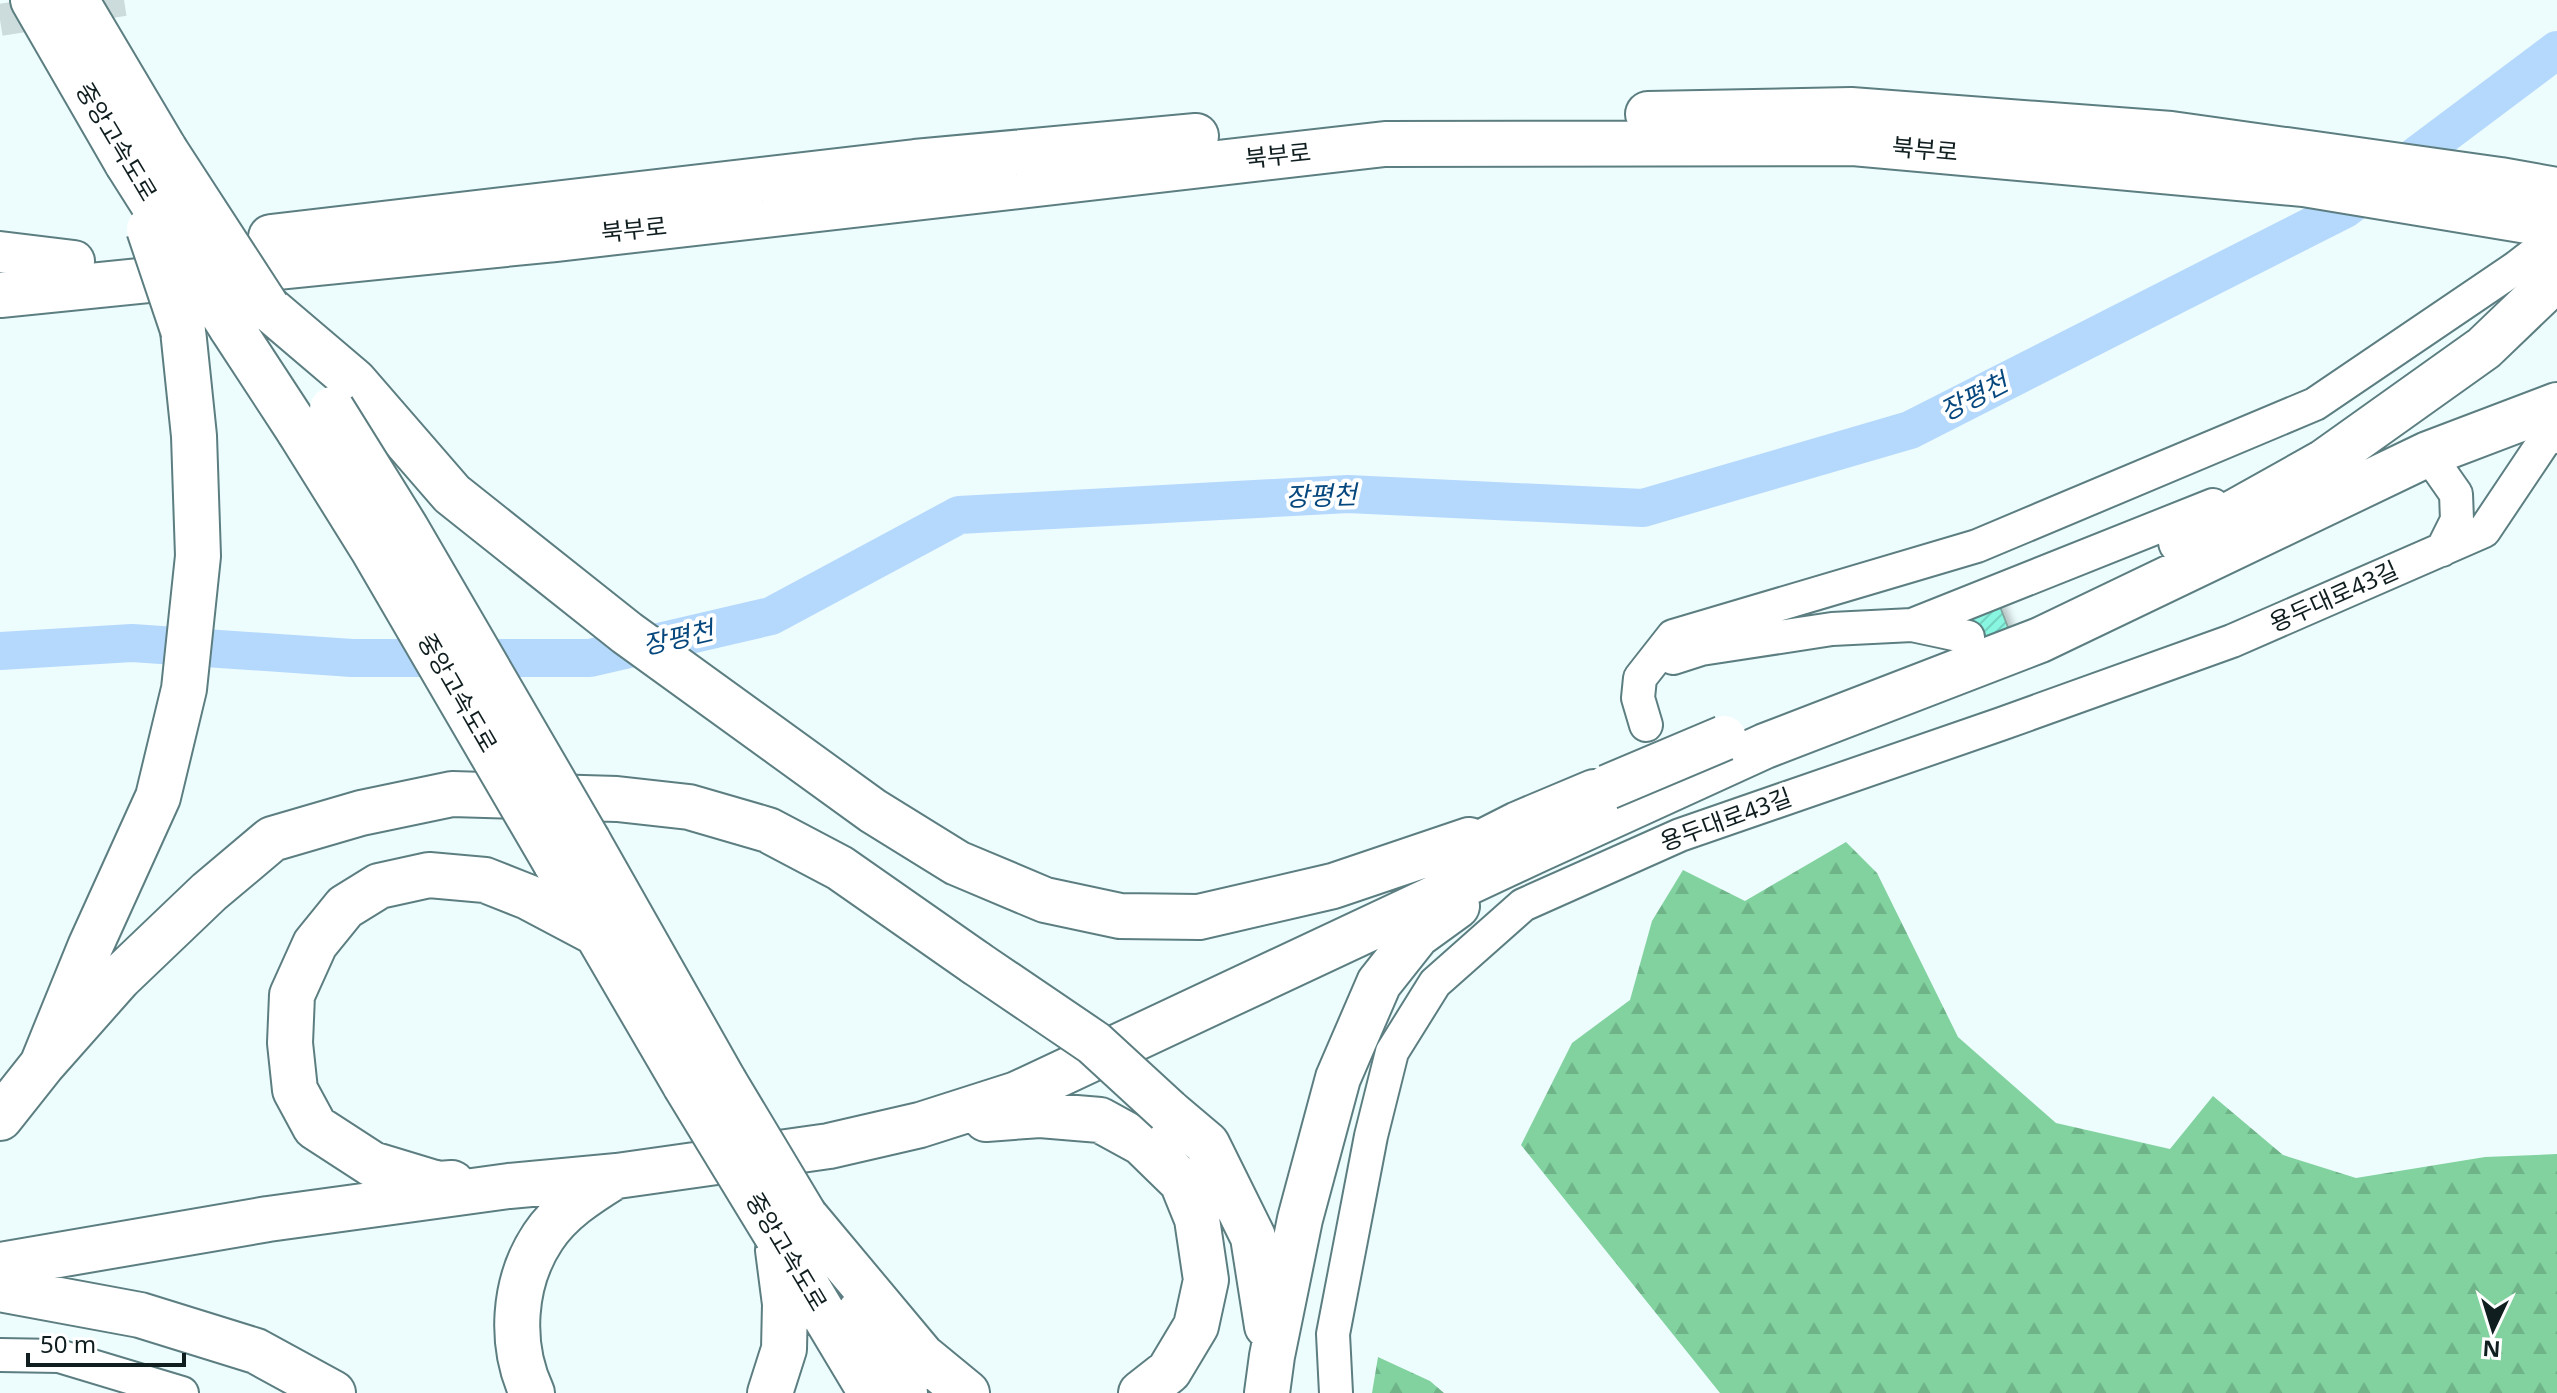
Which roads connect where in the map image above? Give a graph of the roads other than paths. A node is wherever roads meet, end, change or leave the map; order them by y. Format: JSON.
{"nodes":[{"id":1,"x":33,"y":0,"type":"edge"},
{"id":2,"x":76,"y":0,"type":"edge"},
{"id":3,"x":1852,"y":127,"type":"junction"},
{"id":4,"x":146,"y":157,"type":"junction"},
{"id":5,"x":2557,"y":190,"type":"edge"},
{"id":6,"x":2557,"y":226,"type":"edge"},
{"id":7,"x":2557,"y":236,"type":"edge"},
{"id":8,"x":0,"y":252,"type":"edge"},
{"id":9,"x":0,"y":268,"type":"edge"},
{"id":10,"x":81,"y":273,"type":"junction"},
{"id":11,"x":2557,"y":278,"type":"edge"},
{"id":12,"x":0,"y":295,"type":"edge"},
{"id":13,"x":0,"y":305,"type":"edge"},
{"id":14,"x":249,"y":317,"type":"junction"},
{"id":15,"x":2548,"y":419,"type":"edge"},
{"id":16,"x":2428,"y":454,"type":"junction"},
{"id":17,"x":2324,"y":462,"type":"junction"},
{"id":18,"x":2442,"y":550,"type":"junction"},
{"id":19,"x":1912,"y":625,"type":"junction"},
{"id":20,"x":1968,"y":637,"type":"junction"},
{"id":21,"x":1650,"y":665,"type":"junction"},
{"id":22,"x":1646,"y":725,"type":"dead end"},
{"id":23,"x":1526,"y":837,"type":"junction"},
{"id":24,"x":572,"y":852,"type":"junction"},
{"id":25,"x":596,"y":933,"type":"junction"},
{"id":26,"x":42,"y":1065,"type":"junction"},
{"id":27,"x":704,"y":1083,"type":"junction"},
{"id":28,"x":0,"y":1118,"type":"edge"},
{"id":29,"x":920,"y":1125,"type":"junction"},
{"id":30,"x":617,"y":1176,"type":"junction"},
{"id":31,"x":791,"y":1226,"type":"junction"},
{"id":32,"x":0,"y":1265,"type":"edge"},
{"id":33,"x":0,"y":1289,"type":"edge"},
{"id":34,"x":0,"y":1355,"type":"edge"},
{"id":35,"x":1270,"y":1375,"type":"edge"},
{"id":36,"x":182,"y":1393,"type":"edge"},
{"id":37,"x":333,"y":1393,"type":"edge"},
{"id":38,"x":532,"y":1393,"type":"edge"},
{"id":39,"x":770,"y":1393,"type":"edge"},
{"id":40,"x":871,"y":1393,"type":"edge"},
{"id":41,"x":905,"y":1393,"type":"edge"},
{"id":42,"x":967,"y":1393,"type":"edge"},
{"id":43,"x":1141,"y":1393,"type":"edge"},
{"id":44,"x":1336,"y":1393,"type":"edge"}],
"edges":[{"from":1,"to":4,"type":"highway","name":"중앙고속도로"},
{"from":2,"to":4,"type":"highway","name":"중앙고속도로"},
{"from":3,"to":5,"type":"highway","name":"북부로"},
{"from":3,"to":6,"type":"highway","name":"북부로"},
{"from":3,"to":10,"type":"highway","name":"북부로"},
{"from":4,"to":14,"type":"highway","name":"중앙고속도로","bridge":true},
{"from":4,"to":26,"type":"highway","bridge":true},
{"from":7,"to":21,"type":"street"},
{"from":8,"to":10,"type":"main road"},
{"from":9,"to":10,"type":"highway","name":"북부로"},
{"from":10,"to":12,"type":"highway","name":"북부로"},
{"from":10,"to":13,"type":"main road"},
{"from":11,"to":17,"type":"highway"},
{"from":14,"to":23,"type":"highway"},
{"from":14,"to":24,"type":"highway","name":"중앙고속도로","bridge":true},
{"from":15,"to":16,"type":"highway"},
{"from":15,"to":18,"type":"street","name":"용두대로43길"},
{"from":16,"to":18,"type":"street"},
{"from":16,"to":23,"type":"highway"},
{"from":17,"to":19,"type":"street"},
{"from":17,"to":20,"type":"highway"},
{"from":18,"to":44,"type":"street","name":"용두대로43길"},
{"from":19,"to":20,"type":"street"},
{"from":19,"to":21,"type":"street"},
{"from":20,"to":23,"type":"highway","bridge":true},
{"from":21,"to":22,"type":"street"},
{"from":23,"to":25,"type":"highway"},
{"from":23,"to":29,"type":"highway"},
{"from":23,"to":35,"type":"highway"},
{"from":24,"to":25,"type":"highway","name":"중앙고속도로"},
{"from":24,"to":27,"type":"highway","name":"중앙고속도로"},
{"from":25,"to":27,"type":"highway","name":"중앙고속도로"},
{"from":26,"to":28,"type":"highway"},
{"from":26,"to":35,"type":"highway","bridge":true},
{"from":27,"to":31,"type":"highway","name":"중앙고속도로","bridge":true},
{"from":29,"to":30,"type":"highway"},
{"from":29,"to":43,"type":"highway"},
{"from":30,"to":32,"type":"highway"},
{"from":30,"to":38,"type":"highway"},
{"from":31,"to":39,"type":"highway"},
{"from":31,"to":40,"type":"highway","name":"중앙고속도로"},
{"from":31,"to":41,"type":"highway","name":"중앙고속도로"},
{"from":31,"to":42,"type":"highway"},
{"from":33,"to":37,"type":"highway"},
{"from":34,"to":36,"type":"street"}]}
